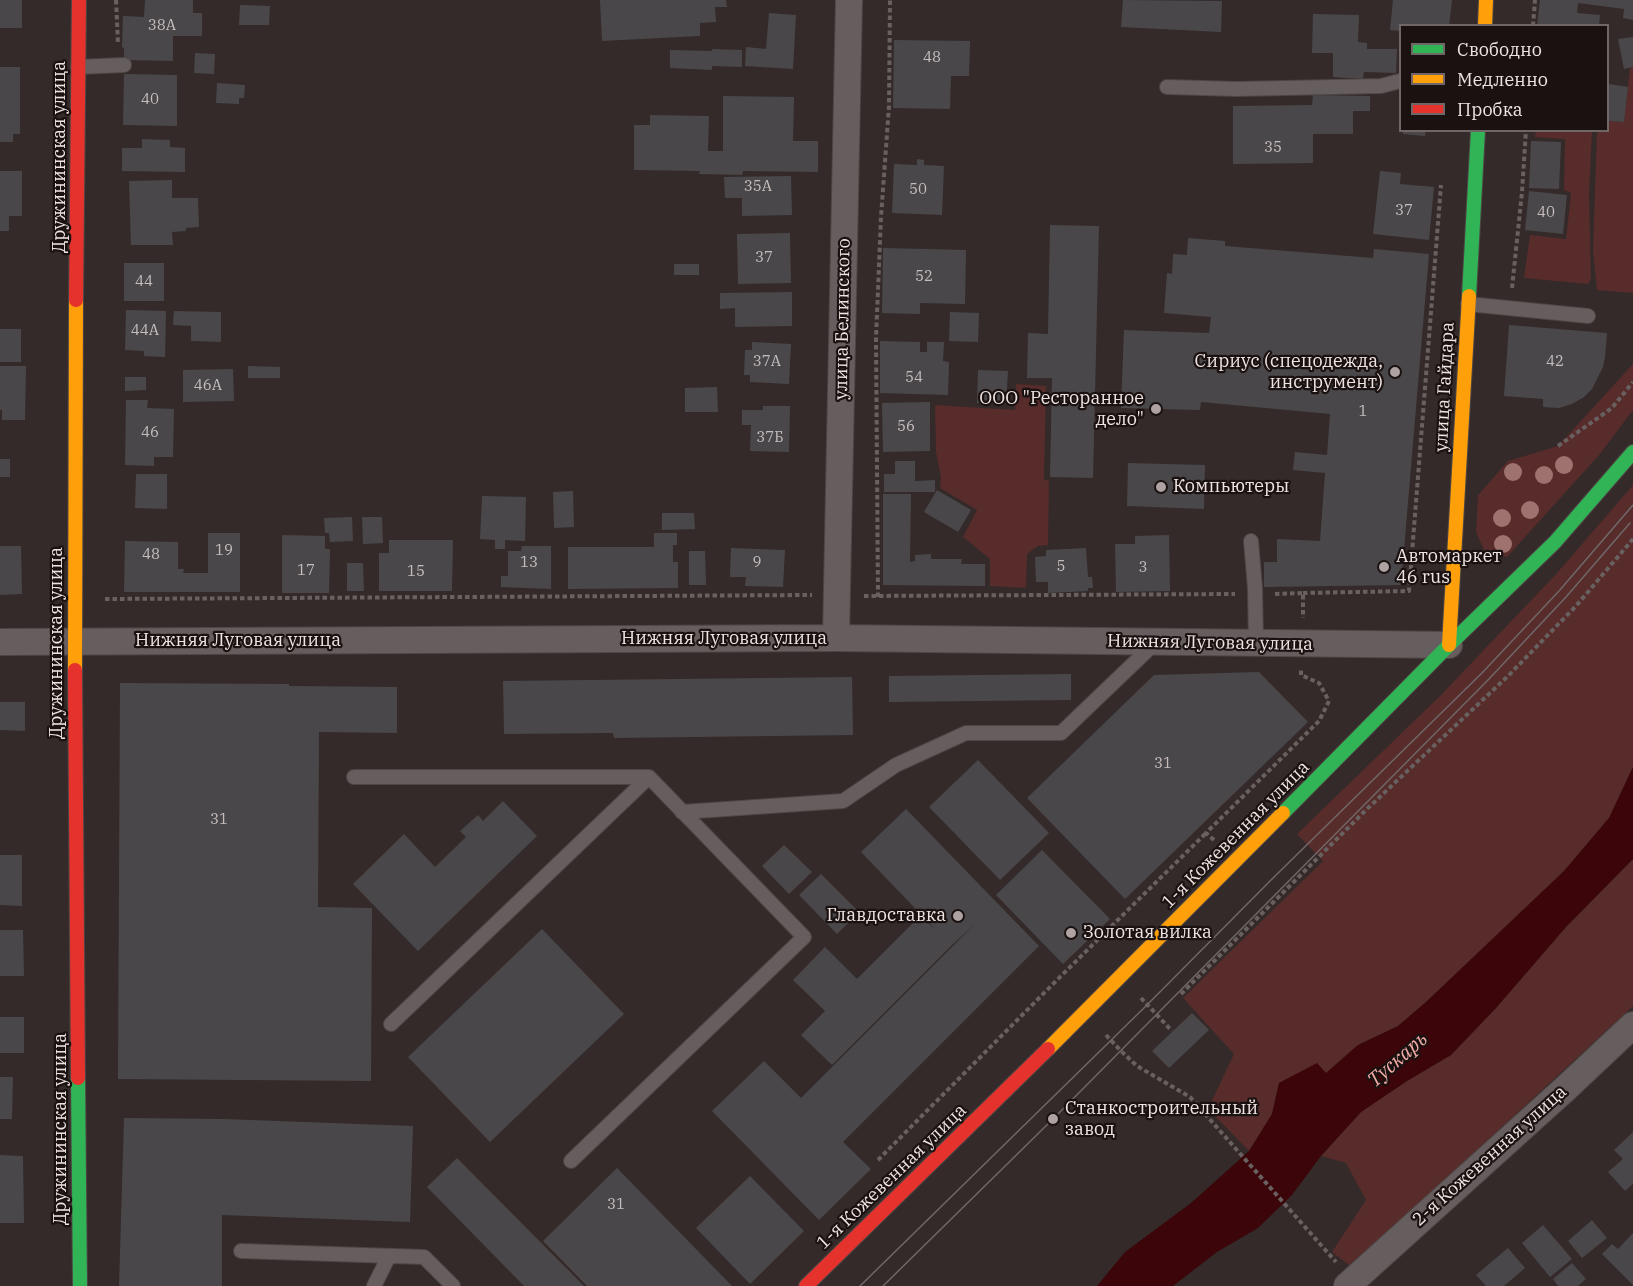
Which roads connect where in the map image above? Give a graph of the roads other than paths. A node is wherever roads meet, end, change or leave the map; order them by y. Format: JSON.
{"nodes":[{"id":1,"x":79,"y":0,"type":"edge"},
{"id":2,"x":849,"y":0,"type":"edge"},
{"id":3,"x":1486,"y":0,"type":"edge"},
{"id":4,"x":1485,"y":24,"type":"edge"},
{"id":5,"x":121,"y":65,"type":"road end"},
{"id":6,"x":78,"y":67,"type":"junction"},
{"id":7,"x":1399,"y":82,"type":"edge"},
{"id":8,"x":1167,"y":87,"type":"dead end"},
{"id":9,"x":1478,"y":132,"type":"edge"},
{"id":10,"x":1468,"y":304,"type":"junction"},
{"id":11,"x":1588,"y":316,"type":"dead end"},
{"id":12,"x":1633,"y":452,"type":"edge"},
{"id":13,"x":1251,"y":541,"type":"dead end"},
{"id":14,"x":836,"y":638,"type":"junction"},
{"id":15,"x":0,"y":642,"type":"edge"},
{"id":16,"x":75,"y":642,"type":"junction"},
{"id":17,"x":1156,"y":642,"type":"junction"},
{"id":18,"x":1256,"y":643,"type":"junction"},
{"id":19,"x":1449,"y":645,"type":"junction"},
{"id":20,"x":354,"y":777,"type":"dead end"},
{"id":21,"x":649,"y":777,"type":"junction"},
{"id":22,"x":682,"y":812,"type":"junction"},
{"id":23,"x":392,"y":1024,"type":"dead end"},
{"id":24,"x":1633,"y":1025,"type":"edge"},
{"id":25,"x":571,"y":1161,"type":"dead end"},
{"id":26,"x":242,"y":1251,"type":"dead end"},
{"id":27,"x":389,"y":1256,"type":"junction"},
{"id":28,"x":80,"y":1286,"type":"edge"},
{"id":29,"x":374,"y":1286,"type":"edge"},
{"id":30,"x":453,"y":1286,"type":"edge"},
{"id":31,"x":806,"y":1286,"type":"edge"},
{"id":32,"x":1347,"y":1286,"type":"edge"}],
"edges":[{"from":1,"to":6,"type":"street","name":"Дружининская улица"},
{"from":2,"to":14,"type":"street","name":"улица Белинского"},
{"from":3,"to":4,"type":"street"},
{"from":5,"to":6,"type":"lane"},
{"from":6,"to":16,"type":"street","name":"Дружининская улица"},
{"from":7,"to":8,"type":"lane"},
{"from":9,"to":10,"type":"street","name":"улица Гайдара"},
{"from":10,"to":11,"type":"lane"},
{"from":10,"to":19,"type":"street","name":"улица Гайдара"},
{"from":12,"to":19,"type":"street","name":"1-я Кожевенная улица"},
{"from":13,"to":18,"type":"lane"},
{"from":14,"to":16,"type":"street","name":"Нижняя Луговая улица"},
{"from":14,"to":17,"type":"street","name":"Нижняя Луговая улица"},
{"from":15,"to":16,"type":"street","name":"Нижняя Луговая улица"},
{"from":16,"to":28,"type":"street","name":"Дружининская улица"},
{"from":17,"to":18,"type":"street","name":"Нижняя Луговая улица"},
{"from":17,"to":22,"type":"lane"},
{"from":18,"to":19,"type":"street","name":"Нижняя Луговая улица"},
{"from":19,"to":31,"type":"street","name":"1-я Кожевенная улица"},
{"from":20,"to":21,"type":"lane"},
{"from":21,"to":22,"type":"lane"},
{"from":21,"to":23,"type":"lane"},
{"from":22,"to":25,"type":"lane"},
{"from":24,"to":32,"type":"street","name":"2-я Кожевенная улица"},
{"from":26,"to":27,"type":"lane"},
{"from":27,"to":29,"type":"lane"},
{"from":27,"to":30,"type":"lane"}]}
